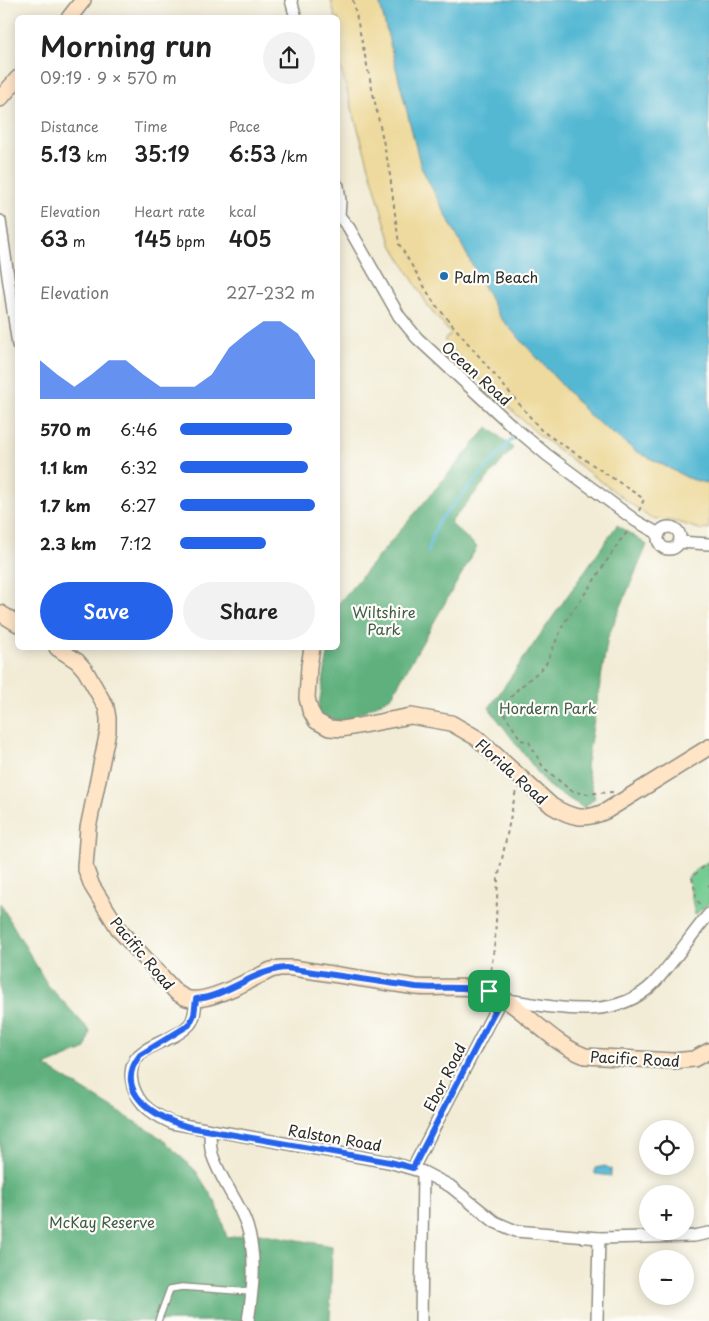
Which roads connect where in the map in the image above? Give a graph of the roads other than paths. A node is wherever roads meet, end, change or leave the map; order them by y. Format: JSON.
{"nodes":[{"id":1,"x":83,"y":0,"type":"edge"},
{"id":2,"x":291,"y":0,"type":"edge"},
{"id":3,"x":71,"y":15,"type":"edge"},
{"id":4,"x":295,"y":15,"type":"edge"},
{"id":5,"x":15,"y":82,"type":"edge"},
{"id":6,"x":0,"y":99,"type":"edge"},
{"id":7,"x":340,"y":218,"type":"edge"},
{"id":8,"x":0,"y":221,"type":"edge"},
{"id":9,"x":15,"y":324,"type":"edge"},
{"id":10,"x":709,"y":544,"type":"edge"},
{"id":11,"x":0,"y":613,"type":"edge"},
{"id":12,"x":15,"y":622,"type":"edge"},
{"id":13,"x":59,"y":650,"type":"edge"},
{"id":14,"x":312,"y":650,"type":"edge"},
{"id":15,"x":709,"y":746,"type":"edge"},
{"id":16,"x":703,"y":908,"type":"edge"},
{"id":17,"x":495,"y":995,"type":"junction"},
{"id":18,"x":196,"y":999,"type":"junction"},
{"id":19,"x":709,"y":1051,"type":"edge"},
{"id":20,"x":210,"y":1131,"type":"junction"},
{"id":21,"x":418,"y":1170,"type":"junction"},
{"id":22,"x":709,"y":1233,"type":"edge"},
{"id":23,"x":599,"y":1238,"type":"junction"},
{"id":24,"x":252,"y":1292,"type":"junction"},
{"id":25,"x":158,"y":1321,"type":"edge"},
{"id":26,"x":248,"y":1321,"type":"edge"},
{"id":27,"x":420,"y":1321,"type":"edge"},
{"id":28,"x":597,"y":1321,"type":"edge"}],
"edges":[{"from":1,"to":3,"type":"street"},
{"from":2,"to":4,"type":"street"},
{"from":5,"to":6,"type":"street"},
{"from":7,"to":10,"type":"street","name":"Ocean Road"},
{"from":8,"to":9,"type":"street"},
{"from":11,"to":12,"type":"street"},
{"from":13,"to":18,"type":"street","name":"Pacific Road"},
{"from":14,"to":15,"type":"street","name":"Florida Road"},
{"from":16,"to":17,"type":"street"},
{"from":17,"to":18,"type":"street","name":"Pacific Road"},
{"from":17,"to":19,"type":"street","name":"Pacific Road"},
{"from":17,"to":21,"type":"street","name":"Ebor Road"},
{"from":18,"to":20,"type":"street","name":"Ralston Road"},
{"from":20,"to":21,"type":"street","name":"Ralston Road"},
{"from":20,"to":24,"type":"street"},
{"from":21,"to":23,"type":"street","name":"Ralston Road"},
{"from":21,"to":27,"type":"street","name":"Ebor Road"},
{"from":22,"to":23,"type":"street","name":"Ralston Road"},
{"from":23,"to":28,"type":"street"},
{"from":24,"to":25,"type":"lane"},
{"from":24,"to":26,"type":"street"}]}
